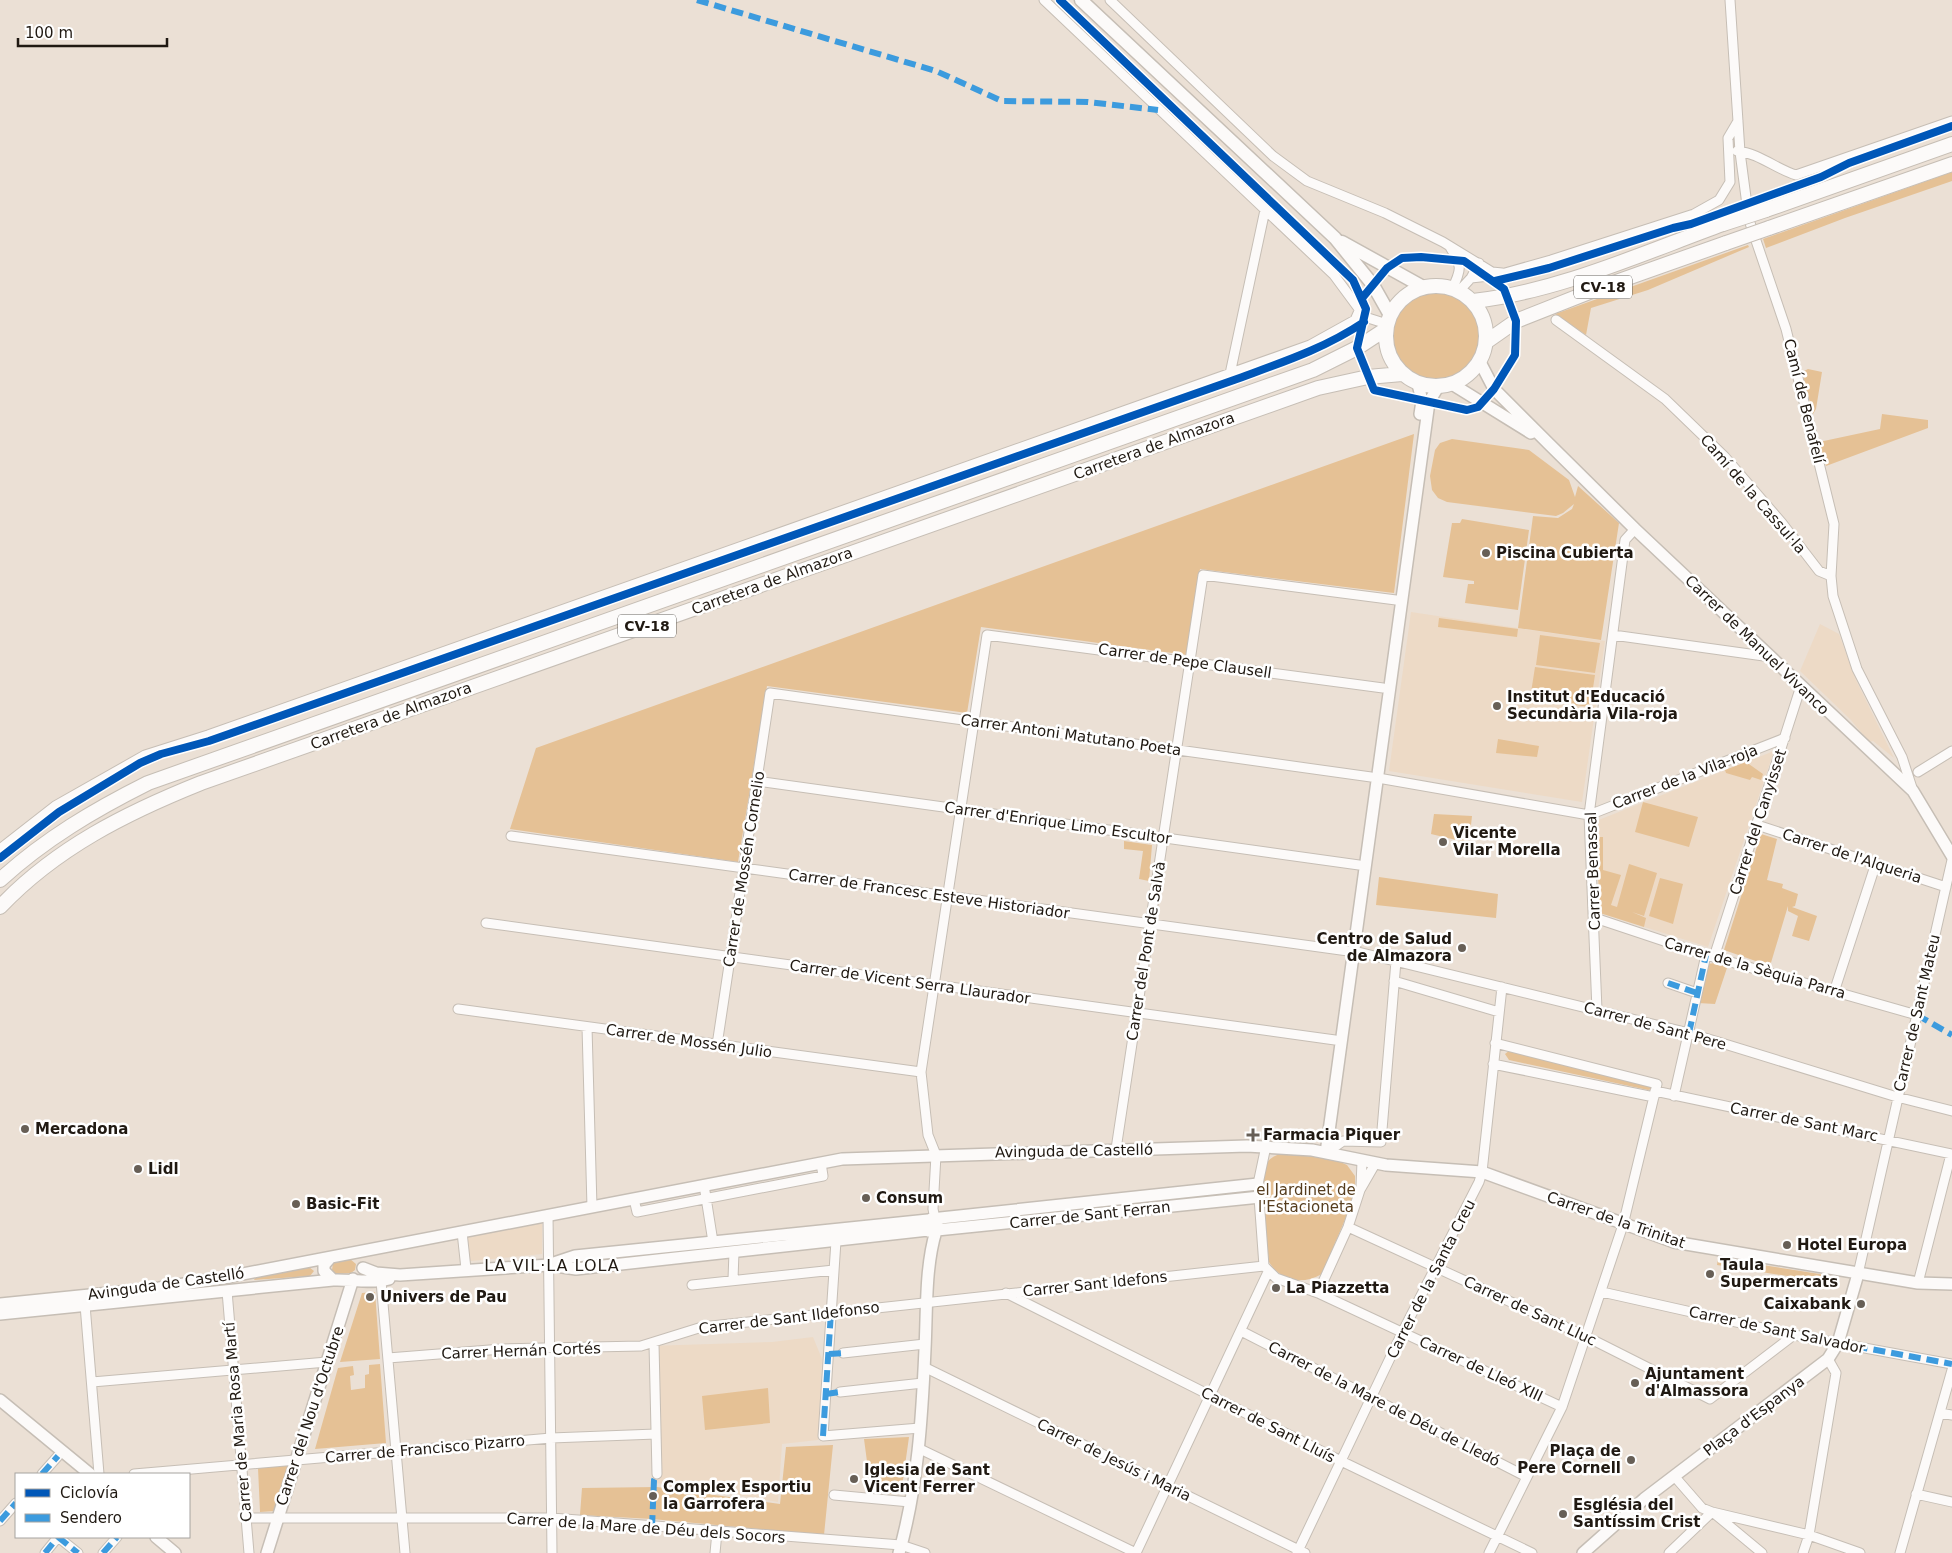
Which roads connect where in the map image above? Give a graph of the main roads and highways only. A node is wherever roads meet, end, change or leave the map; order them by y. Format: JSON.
{"nodes":[{"id":1,"x":1081,"y":0,"type":"edge"},
{"id":2,"x":1952,"y":144,"type":"edge"},
{"id":3,"x":1952,"y":164,"type":"edge"},
{"id":4,"x":1335,"y":238,"type":"junction"},
{"id":5,"x":1425,"y":288,"type":"junction"},
{"id":6,"x":1472,"y":301,"type":"junction"},
{"id":7,"x":1387,"y":323,"type":"junction"},
{"id":8,"x":1486,"y":342,"type":"junction"},
{"id":9,"x":1402,"y":374,"type":"junction"},
{"id":10,"x":0,"y":880,"type":"edge"},
{"id":11,"x":0,"y":907,"type":"edge"}],
"edges":[{"from":1,"to":4,"type":"main road"},
{"from":2,"to":6,"type":"main road","number":"CV-18","bridge":true},
{"from":3,"to":8,"type":"main road","number":"CV-18","bridge":true},
{"from":4,"to":5,"type":"main road"},
{"from":4,"to":7,"type":"main road"},
{"from":5,"to":6,"type":"main road","number":"CV-18"},
{"from":5,"to":7,"type":"main road","number":"CV-18"},
{"from":6,"to":8,"type":"main road"},
{"from":7,"to":9,"type":"main road"},
{"from":7,"to":10,"type":"main road","name":"Carretera de Almazora","number":"CV-18"},
{"from":8,"to":9,"type":"main road"},
{"from":9,"to":11,"type":"main road","name":"Carretera de Almazora","number":"CV-18"}]}
